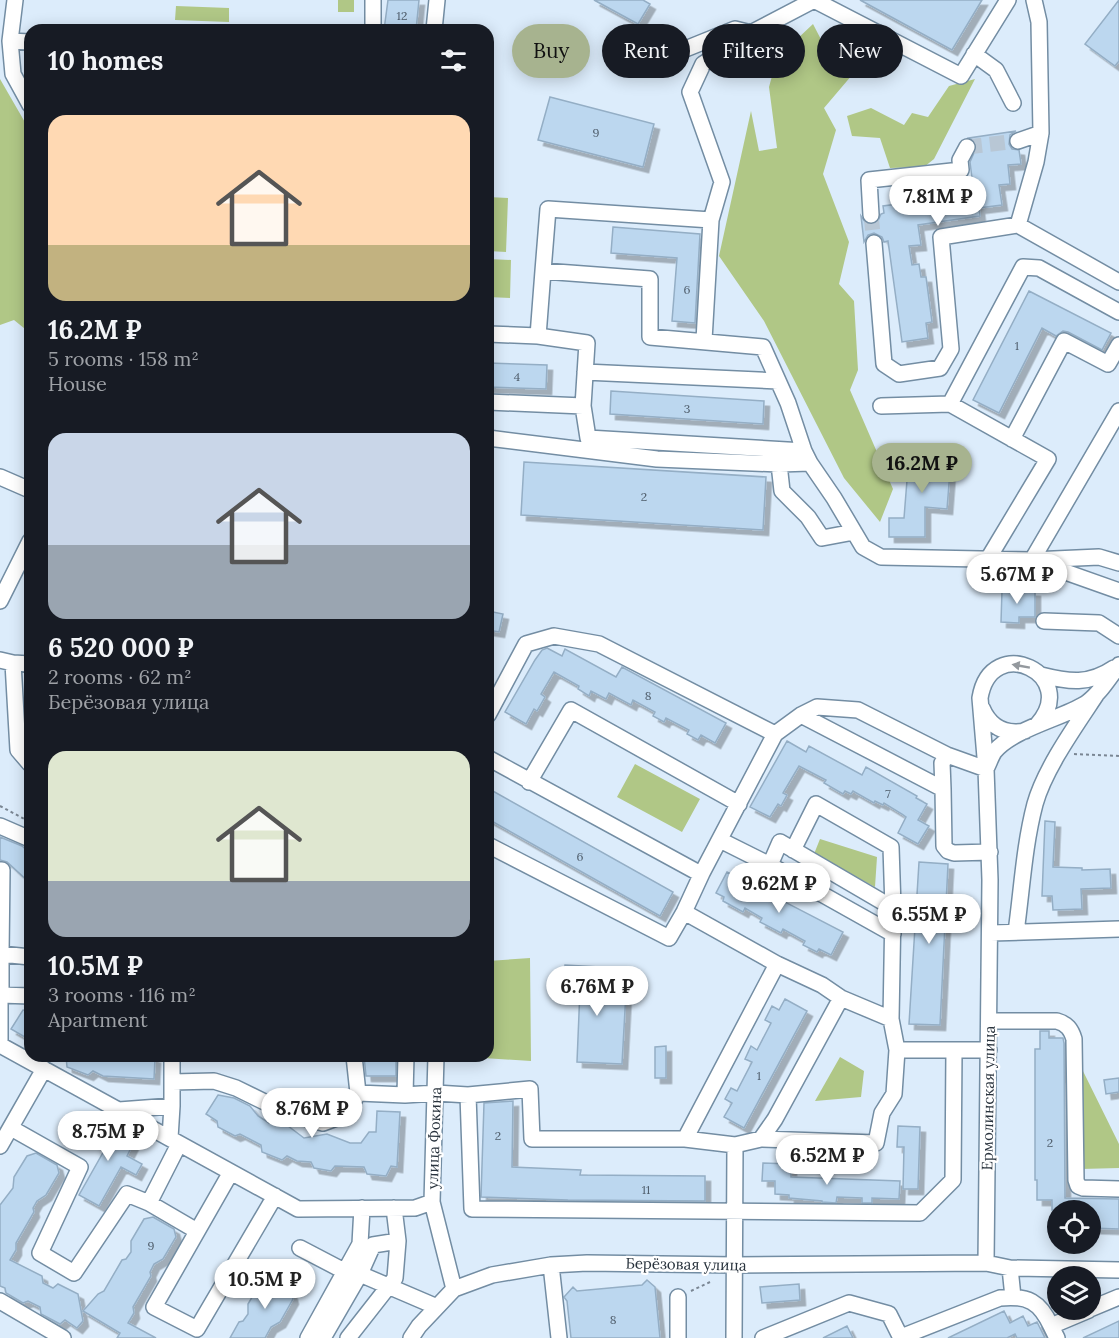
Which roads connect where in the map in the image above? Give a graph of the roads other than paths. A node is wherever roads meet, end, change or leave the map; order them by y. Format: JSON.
{"nodes":[{"id":1,"x":15,"y":0,"type":"edge"},
{"id":2,"x":373,"y":0,"type":"edge"},
{"id":3,"x":437,"y":0,"type":"edge"},
{"id":4,"x":1008,"y":0,"type":"edge"},
{"id":5,"x":1034,"y":0,"type":"edge"},
{"id":6,"x":373,"y":24,"type":"edge"},
{"id":7,"x":435,"y":24,"type":"edge"},
{"id":8,"x":767,"y":24,"type":"edge"},
{"id":9,"x":10,"y":41,"type":"junction"},
{"id":10,"x":24,"y":42,"type":"edge"},
{"id":11,"x":974,"y":54,"type":"junction"},
{"id":12,"x":702,"y":66,"type":"edge"},
{"id":13,"x":24,"y":94,"type":"edge"},
{"id":14,"x":1012,"y":103,"type":"dead end"},
{"id":15,"x":1041,"y":133,"type":"junction"},
{"id":16,"x":1018,"y":141,"type":"tunnel mouth"},
{"id":17,"x":967,"y":147,"type":"dead end"},
{"id":18,"x":872,"y":215,"type":"tunnel mouth"},
{"id":19,"x":711,"y":220,"type":"junction"},
{"id":20,"x":1018,"y":225,"type":"junction"},
{"id":21,"x":874,"y":243,"type":"tunnel mouth"},
{"id":22,"x":543,"y":271,"type":"junction"},
{"id":23,"x":1119,"y":282,"type":"edge"},
{"id":24,"x":1119,"y":312,"type":"edge"},
{"id":25,"x":494,"y":334,"type":"edge"},
{"id":26,"x":538,"y":336,"type":"junction"},
{"id":27,"x":704,"y":340,"type":"junction"},
{"id":28,"x":1119,"y":345,"type":"edge"},
{"id":29,"x":585,"y":372,"type":"junction"},
{"id":30,"x":778,"y":381,"type":"junction"},
{"id":31,"x":494,"y":402,"type":"edge"},
{"id":32,"x":950,"y":404,"type":"junction"},
{"id":33,"x":583,"y":406,"type":"junction"},
{"id":34,"x":881,"y":406,"type":"dead end"},
{"id":35,"x":1119,"y":411,"type":"edge"},
{"id":36,"x":494,"y":439,"type":"edge"},
{"id":37,"x":1012,"y":439,"type":"junction"},
{"id":38,"x":807,"y":457,"type":"junction"},
{"id":39,"x":779,"y":464,"type":"junction"},
{"id":40,"x":0,"y":477,"type":"edge"},
{"id":41,"x":24,"y":487,"type":"edge"},
{"id":42,"x":854,"y":532,"type":"junction"},
{"id":43,"x":24,"y":553,"type":"edge"},
{"id":44,"x":988,"y":559,"type":"junction"},
{"id":45,"x":1032,"y":560,"type":"junction"},
{"id":46,"x":1119,"y":563,"type":"edge"},
{"id":47,"x":1119,"y":591,"type":"edge"},
{"id":48,"x":0,"y":601,"type":"edge"},
{"id":49,"x":1044,"y":621,"type":"dead end"},
{"id":50,"x":1119,"y":636,"type":"edge"},
{"id":51,"x":7,"y":662,"type":"edge"},
{"id":52,"x":24,"y":663,"type":"edge"},
{"id":53,"x":1119,"y":665,"type":"edge"},
{"id":54,"x":1041,"y":675,"type":"junction"},
{"id":55,"x":1098,"y":692,"type":"junction"},
{"id":56,"x":494,"y":704,"type":"edge"},
{"id":57,"x":982,"y":708,"type":"junction"},
{"id":58,"x":801,"y":715,"type":"junction"},
{"id":59,"x":1032,"y":728,"type":"junction"},
{"id":60,"x":775,"y":734,"type":"junction"},
{"id":61,"x":947,"y":755,"type":"junction"},
{"id":62,"x":24,"y":757,"type":"edge"},
{"id":63,"x":494,"y":762,"type":"edge"},
{"id":64,"x":986,"y":769,"type":"junction"},
{"id":65,"x":529,"y":782,"type":"junction"},
{"id":66,"x":943,"y":789,"type":"junction"},
{"id":67,"x":739,"y":804,"type":"junction"},
{"id":68,"x":0,"y":826,"type":"edge"},
{"id":69,"x":24,"y":836,"type":"edge"},
{"id":70,"x":720,"y":840,"type":"junction"},
{"id":71,"x":494,"y":848,"type":"edge"},
{"id":72,"x":793,"y":850,"type":"junction"},
{"id":73,"x":990,"y":852,"type":"junction"},
{"id":74,"x":770,"y":865,"type":"junction"},
{"id":75,"x":0,"y":870,"type":"edge"},
{"id":76,"x":702,"y":873,"type":"junction"},
{"id":77,"x":893,"y":908,"type":"junction"},
{"id":78,"x":684,"y":912,"type":"junction"},
{"id":79,"x":1119,"y":929,"type":"edge"},
{"id":80,"x":1016,"y":932,"type":"junction"},
{"id":81,"x":991,"y":933,"type":"junction"},
{"id":82,"x":893,"y":934,"type":"junction"},
{"id":83,"x":1,"y":954,"type":"edge"},
{"id":84,"x":24,"y":956,"type":"edge"},
{"id":85,"x":777,"y":964,"type":"junction"},
{"id":86,"x":1,"y":995,"type":"edge"},
{"id":87,"x":24,"y":996,"type":"edge"},
{"id":88,"x":841,"y":998,"type":"junction"},
{"id":89,"x":891,"y":1019,"type":"junction"},
{"id":90,"x":990,"y":1021,"type":"junction"},
{"id":91,"x":0,"y":1045,"type":"edge"},
{"id":92,"x":897,"y":1050,"type":"junction"},
{"id":93,"x":954,"y":1050,"type":"junction"},
{"id":94,"x":989,"y":1050,"type":"junction"},
{"id":95,"x":24,"y":1058,"type":"edge"},
{"id":96,"x":31,"y":1062,"type":"edge"},
{"id":97,"x":172,"y":1062,"type":"edge"},
{"id":98,"x":355,"y":1062,"type":"edge"},
{"id":99,"x":406,"y":1062,"type":"edge"},
{"id":100,"x":436,"y":1062,"type":"edge"},
{"id":101,"x":44,"y":1069,"type":"junction"},
{"id":102,"x":172,"y":1082,"type":"junction"},
{"id":103,"x":358,"y":1093,"type":"junction"},
{"id":104,"x":436,"y":1093,"type":"junction"},
{"id":105,"x":405,"y":1095,"type":"junction"},
{"id":106,"x":468,"y":1095,"type":"junction"},
{"id":107,"x":172,"y":1106,"type":"junction"},
{"id":108,"x":118,"y":1110,"type":"junction"},
{"id":109,"x":11,"y":1128,"type":"junction"},
{"id":110,"x":685,"y":1139,"type":"junction"},
{"id":111,"x":761,"y":1139,"type":"junction"},
{"id":112,"x":175,"y":1141,"type":"junction"},
{"id":113,"x":735,"y":1145,"type":"junction"},
{"id":114,"x":0,"y":1146,"type":"edge"},
{"id":115,"x":231,"y":1172,"type":"junction"},
{"id":116,"x":1119,"y":1189,"type":"edge"},
{"id":117,"x":275,"y":1196,"type":"junction"},
{"id":118,"x":432,"y":1202,"type":"junction"},
{"id":119,"x":149,"y":1203,"type":"junction"},
{"id":120,"x":362,"y":1208,"type":"junction"},
{"id":121,"x":394,"y":1208,"type":"junction"},
{"id":122,"x":735,"y":1211,"type":"junction"},
{"id":123,"x":197,"y":1232,"type":"junction"},
{"id":124,"x":398,"y":1240,"type":"junction"},
{"id":125,"x":300,"y":1248,"type":"dead end"},
{"id":126,"x":986,"y":1263,"type":"junction"},
{"id":127,"x":551,"y":1265,"type":"junction"},
{"id":128,"x":735,"y":1265,"type":"junction"},
{"id":129,"x":1010,"y":1268,"type":"junction"},
{"id":130,"x":1119,"y":1270,"type":"edge"},
{"id":131,"x":344,"y":1271,"type":"junction"},
{"id":132,"x":360,"y":1274,"type":"junction"},
{"id":133,"x":389,"y":1284,"type":"junction"},
{"id":134,"x":454,"y":1289,"type":"junction"},
{"id":135,"x":1013,"y":1296,"type":"junction"},
{"id":136,"x":678,"y":1297,"type":"road end"},
{"id":137,"x":1119,"y":1297,"type":"edge"},
{"id":138,"x":0,"y":1301,"type":"edge"},
{"id":139,"x":1101,"y":1304,"type":"edge"},
{"id":140,"x":437,"y":1307,"type":"junction"},
{"id":141,"x":1073,"y":1320,"type":"edge"},
{"id":142,"x":1054,"y":1332,"type":"edge"},
{"id":143,"x":63,"y":1338,"type":"edge"},
{"id":144,"x":308,"y":1338,"type":"edge"},
{"id":145,"x":323,"y":1338,"type":"edge"},
{"id":146,"x":348,"y":1338,"type":"edge"},
{"id":147,"x":411,"y":1338,"type":"edge"},
{"id":148,"x":559,"y":1338,"type":"edge"},
{"id":149,"x":678,"y":1338,"type":"edge"},
{"id":150,"x":734,"y":1338,"type":"edge"},
{"id":151,"x":763,"y":1338,"type":"edge"},
{"id":152,"x":901,"y":1338,"type":"edge"}],
"edges":[{"from":1,"to":9,"type":"street"},
{"from":2,"to":6,"type":"street"},
{"from":3,"to":7,"type":"street"},
{"from":4,"to":11,"type":"street"},
{"from":5,"to":15,"type":"street"},
{"from":8,"to":11,"type":"street"},
{"from":9,"to":10,"type":"street"},
{"from":9,"to":13,"type":"street"},
{"from":11,"to":14,"type":"street"},
{"from":12,"to":19,"type":"street"},
{"from":15,"to":16,"type":"street"},
{"from":15,"to":20,"type":"street"},
{"from":17,"to":18,"type":"street"},
{"from":19,"to":22,"type":"street"},
{"from":19,"to":27,"type":"street"},
{"from":20,"to":21,"type":"street"},
{"from":20,"to":23,"type":"street"},
{"from":22,"to":26,"type":"street"},
{"from":22,"to":27,"type":"street"},
{"from":24,"to":32,"type":"street"},
{"from":25,"to":26,"type":"street"},
{"from":26,"to":29,"type":"street"},
{"from":27,"to":30,"type":"street"},
{"from":28,"to":37,"type":"street"},
{"from":29,"to":30,"type":"street"},
{"from":29,"to":33,"type":"street"},
{"from":30,"to":38,"type":"street"},
{"from":31,"to":33,"type":"street"},
{"from":32,"to":34,"type":"street"},
{"from":32,"to":37,"type":"street"},
{"from":33,"to":38,"type":"street"},
{"from":35,"to":45,"type":"street"},
{"from":36,"to":39,"type":"street"},
{"from":37,"to":44,"type":"street"},
{"from":38,"to":39,"type":"street"},
{"from":38,"to":42,"type":"street"},
{"from":39,"to":42,"type":"street"},
{"from":40,"to":41,"type":"street"},
{"from":42,"to":44,"type":"street"},
{"from":43,"to":48,"type":"street"},
{"from":44,"to":45,"type":"street"},
{"from":45,"to":46,"type":"street"},
{"from":45,"to":47,"type":"street"},
{"from":49,"to":50,"type":"street"},
{"from":51,"to":52,"type":"street"},
{"from":51,"to":62,"type":"street"},
{"from":53,"to":54,"type":"street"},
{"from":53,"to":55,"type":"street"},
{"from":54,"to":57,"type":"street","one_way":true},
{"from":54,"to":59,"type":"street"},
{"from":55,"to":59,"type":"street"},
{"from":55,"to":80,"type":"street"},
{"from":56,"to":60,"type":"street"},
{"from":57,"to":59,"type":"street"},
{"from":57,"to":64,"type":"street","name":"Ермолинская улица"},
{"from":58,"to":60,"type":"street"},
{"from":58,"to":61,"type":"street"},
{"from":58,"to":66,"type":"street"},
{"from":59,"to":64,"type":"street"},
{"from":60,"to":67,"type":"street"},
{"from":61,"to":64,"type":"street"},
{"from":61,"to":66,"type":"street"},
{"from":63,"to":65,"type":"street"},
{"from":64,"to":73,"type":"street","name":"Ермолинская улица"},
{"from":65,"to":67,"type":"street"},
{"from":65,"to":76,"type":"street"},
{"from":66,"to":73,"type":"street"},
{"from":67,"to":70,"type":"street"},
{"from":68,"to":69,"type":"street"},
{"from":70,"to":74,"type":"street"},
{"from":70,"to":76,"type":"street"},
{"from":71,"to":78,"type":"street"},
{"from":72,"to":74,"type":"street"},
{"from":72,"to":77,"type":"street"},
{"from":72,"to":77,"type":"street"},
{"from":73,"to":81,"type":"street","name":"Ермолинская улица"},
{"from":74,"to":82,"type":"street"},
{"from":75,"to":83,"type":"street"},
{"from":76,"to":78,"type":"street"},
{"from":77,"to":82,"type":"street"},
{"from":78,"to":85,"type":"street"},
{"from":79,"to":80,"type":"street"},
{"from":80,"to":81,"type":"street"},
{"from":81,"to":90,"type":"street","name":"Ермолинская улица"},
{"from":82,"to":89,"type":"street"},
{"from":83,"to":84,"type":"street"},
{"from":83,"to":86,"type":"street"},
{"from":85,"to":88,"type":"street"},
{"from":85,"to":110,"type":"street"},
{"from":86,"to":87,"type":"street"},
{"from":86,"to":91,"type":"street"},
{"from":88,"to":89,"type":"street"},
{"from":88,"to":111,"type":"street"},
{"from":89,"to":92,"type":"street"},
{"from":90,"to":94,"type":"street","name":"Ермолинская улица"},
{"from":90,"to":116,"type":"street"},
{"from":91,"to":95,"type":"street"},
{"from":92,"to":93,"type":"street"},
{"from":92,"to":111,"type":"street"},
{"from":93,"to":94,"type":"street"},
{"from":93,"to":122,"type":"street"},
{"from":94,"to":126,"type":"street","name":"Ермолинская улица"},
{"from":96,"to":101,"type":"street"},
{"from":97,"to":102,"type":"street"},
{"from":98,"to":103,"type":"street"},
{"from":99,"to":105,"type":"street"},
{"from":100,"to":104,"type":"street","name":"улица Фокина"},
{"from":101,"to":108,"type":"street"},
{"from":101,"to":109,"type":"street"},
{"from":102,"to":103,"type":"street"},
{"from":102,"to":107,"type":"street"},
{"from":103,"to":105,"type":"street"},
{"from":104,"to":105,"type":"street"},
{"from":104,"to":106,"type":"street"},
{"from":104,"to":118,"type":"street","name":"улица Фокина"},
{"from":106,"to":110,"type":"street"},
{"from":106,"to":122,"type":"street"},
{"from":107,"to":108,"type":"street"},
{"from":107,"to":112,"type":"street"},
{"from":108,"to":112,"type":"street"},
{"from":109,"to":114,"type":"street"},
{"from":109,"to":119,"type":"street"},
{"from":110,"to":113,"type":"street"},
{"from":111,"to":113,"type":"street"},
{"from":112,"to":115,"type":"street"},
{"from":112,"to":119,"type":"street"},
{"from":113,"to":122,"type":"street"},
{"from":115,"to":117,"type":"street"},
{"from":115,"to":123,"type":"street"},
{"from":117,"to":120,"type":"street"},
{"from":117,"to":123,"type":"street"},
{"from":118,"to":121,"type":"street"},
{"from":118,"to":134,"type":"street","name":"улица Фокина"},
{"from":119,"to":123,"type":"street"},
{"from":120,"to":121,"type":"street"},
{"from":120,"to":131,"type":"street"},
{"from":121,"to":124,"type":"street"},
{"from":122,"to":128,"type":"street"},
{"from":124,"to":132,"type":"street"},
{"from":124,"to":133,"type":"street"},
{"from":125,"to":131,"type":"street"},
{"from":126,"to":128,"type":"street","name":"Берёзовая улица"},
{"from":126,"to":129,"type":"street","name":"Берёзовая улица"},
{"from":127,"to":128,"type":"street","name":"Берёзовая улица"},
{"from":127,"to":134,"type":"street","name":"Берёзовая улица"},
{"from":127,"to":148,"type":"street"},
{"from":128,"to":150,"type":"street"},
{"from":129,"to":130,"type":"street","name":"Берёзовая улица"},
{"from":129,"to":135,"type":"street"},
{"from":131,"to":144,"type":"street"},
{"from":132,"to":133,"type":"street"},
{"from":132,"to":145,"type":"street"},
{"from":133,"to":140,"type":"street"},
{"from":133,"to":146,"type":"street"},
{"from":134,"to":140,"type":"street","name":"Берёзовая улица"},
{"from":135,"to":142,"type":"street"},
{"from":135,"to":152,"type":"street"},
{"from":136,"to":149,"type":"street"},
{"from":137,"to":139,"type":"street"},
{"from":138,"to":143,"type":"street"},
{"from":140,"to":147,"type":"street","name":"Берёзовая улица"},
{"from":141,"to":142,"type":"street"},
{"from":151,"to":152,"type":"street"}]}
